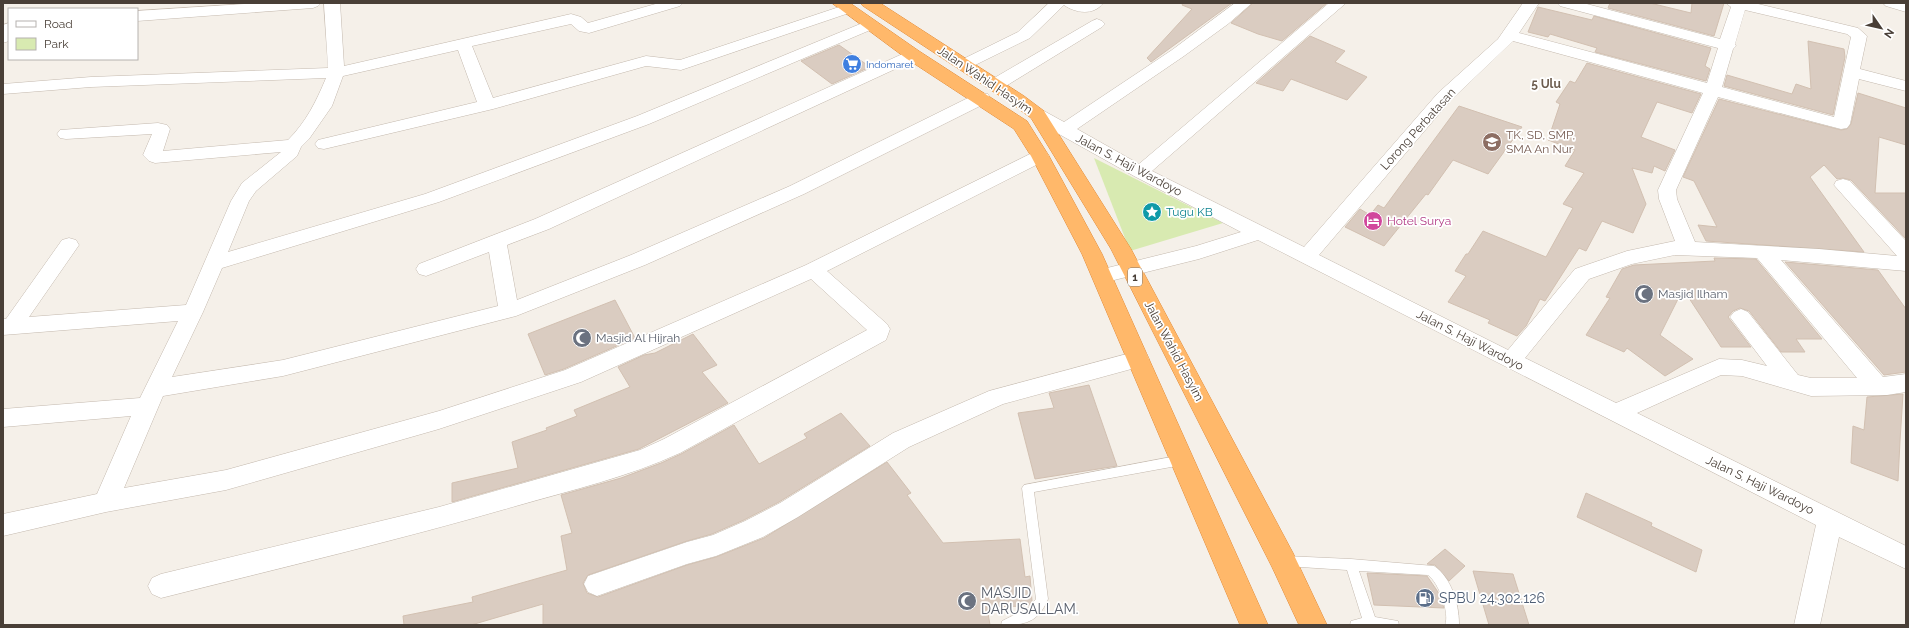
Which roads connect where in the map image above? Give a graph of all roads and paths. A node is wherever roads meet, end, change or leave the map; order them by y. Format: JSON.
{"nodes":[{"id":1,"x":313,"y":3,"type":"edge"},
{"id":2,"x":332,"y":3,"type":"edge"},
{"id":3,"x":675,"y":3,"type":"edge"},
{"id":4,"x":869,"y":3,"type":"edge"},
{"id":5,"x":1058,"y":3,"type":"edge"},
{"id":6,"x":1070,"y":3,"type":"edge"},
{"id":7,"x":1094,"y":3,"type":"edge"},
{"id":8,"x":1244,"y":3,"type":"edge"},
{"id":9,"x":1338,"y":3,"type":"edge"},
{"id":10,"x":1531,"y":3,"type":"edge"},
{"id":11,"x":1565,"y":3,"type":"edge"},
{"id":12,"x":1738,"y":3,"type":"edge"},
{"id":13,"x":1891,"y":3,"type":"edge"},
{"id":14,"x":843,"y":6,"type":"edge"},
{"id":15,"x":1906,"y":7,"type":"edge"},
{"id":16,"x":138,"y":16,"type":"edge"},
{"id":17,"x":1097,"y":24,"type":"dead end"},
{"id":18,"x":870,"y":26,"type":"junction"},
{"id":19,"x":1510,"y":35,"type":"junction"},
{"id":20,"x":464,"y":45,"type":"junction"},
{"id":21,"x":1728,"y":46,"type":"junction"},
{"id":22,"x":913,"y":55,"type":"junction"},
{"id":23,"x":963,"y":65,"type":"junction"},
{"id":24,"x":1852,"y":72,"type":"junction"},
{"id":25,"x":336,"y":73,"type":"junction"},
{"id":26,"x":1906,"y":86,"type":"edge"},
{"id":27,"x":3,"y":89,"type":"edge"},
{"id":28,"x":1713,"y":90,"type":"junction"},
{"id":29,"x":989,"y":91,"type":"junction"},
{"id":30,"x":488,"y":105,"type":"junction"},
{"id":31,"x":1038,"y":116,"type":"junction"},
{"id":32,"x":1064,"y":130,"type":"junction"},
{"id":33,"x":66,"y":134,"type":"dead end"},
{"id":34,"x":294,"y":144,"type":"junction"},
{"id":35,"x":324,"y":144,"type":"dead end"},
{"id":36,"x":1040,"y":156,"type":"junction"},
{"id":37,"x":1140,"y":172,"type":"junction"},
{"id":38,"x":1843,"y":186,"type":"dead end"},
{"id":39,"x":1259,"y":232,"type":"junction"},
{"id":40,"x":497,"y":242,"type":"junction"},
{"id":41,"x":69,"y":245,"type":"dead end"},
{"id":42,"x":1688,"y":248,"type":"junction"},
{"id":43,"x":1763,"y":252,"type":"junction"},
{"id":44,"x":1906,"y":253,"type":"edge"},
{"id":45,"x":1307,"y":256,"type":"junction"},
{"id":46,"x":214,"y":263,"type":"junction"},
{"id":47,"x":1906,"y":264,"type":"edge"},
{"id":48,"x":426,"y":269,"type":"dead end"},
{"id":49,"x":813,"y":270,"type":"junction"},
{"id":50,"x":1131,"y":270,"type":"junction"},
{"id":51,"x":1102,"y":276,"type":"junction"},
{"id":52,"x":509,"y":311,"type":"junction"},
{"id":53,"x":193,"y":312,"type":"junction"},
{"id":54,"x":1741,"y":317,"type":"dead end"},
{"id":55,"x":8,"y":326,"type":"edge"},
{"id":56,"x":1138,"y":359,"type":"junction"},
{"id":57,"x":1511,"y":361,"type":"junction"},
{"id":58,"x":1791,"y":382,"type":"junction"},
{"id":59,"x":1906,"y":383,"type":"edge"},
{"id":60,"x":1877,"y":386,"type":"junction"},
{"id":61,"x":152,"y":397,"type":"junction"},
{"id":62,"x":1616,"y":413,"type":"junction"},
{"id":63,"x":3,"y":418,"type":"edge"},
{"id":64,"x":1182,"y":460,"type":"junction"},
{"id":65,"x":106,"y":502,"type":"junction"},
{"id":66,"x":1830,"y":520,"type":"junction"},
{"id":67,"x":3,"y":525,"type":"edge"},
{"id":68,"x":1906,"y":558,"type":"edge"},
{"id":69,"x":1283,"y":561,"type":"junction"},
{"id":70,"x":1352,"y":564,"type":"junction"},
{"id":71,"x":597,"y":584,"type":"dead end"},
{"id":72,"x":161,"y":586,"type":"dead end"},
{"id":73,"x":1370,"y":623,"type":"junction"},
{"id":74,"x":1008,"y":625,"type":"edge"},
{"id":75,"x":1254,"y":625,"type":"edge"},
{"id":76,"x":1313,"y":625,"type":"edge"},
{"id":77,"x":1356,"y":625,"type":"edge"},
{"id":78,"x":1393,"y":625,"type":"edge"},
{"id":79,"x":1451,"y":625,"type":"edge"},
{"id":80,"x":1807,"y":625,"type":"edge"}],
"edges":[{"from":1,"to":16,"type":"street"},
{"from":2,"to":25,"type":"street"},
{"from":3,"to":20,"type":"street"},
{"from":4,"to":23,"type":"highway","name":"Jalan Wahid Hasyim","number":"1"},
{"from":5,"to":23,"type":"street"},
{"from":6,"to":7,"type":"street"},
{"from":8,"to":32,"type":"street"},
{"from":9,"to":37,"type":"street"},
{"from":10,"to":19,"type":"street","name":"Lorong Perbatasan"},
{"from":11,"to":21,"type":"street"},
{"from":12,"to":21,"type":"street"},
{"from":12,"to":24,"type":"street"},
{"from":13,"to":15,"type":"street"},
{"from":14,"to":18,"type":"highway","name":"Jalan Wahid Hasyim","number":"1"},
{"from":14,"to":30,"type":"street"},
{"from":17,"to":29,"type":"street"},
{"from":18,"to":22,"type":"highway","name":"Jalan Wahid Hasyim","number":"1"},
{"from":18,"to":46,"type":"street"},
{"from":19,"to":28,"type":"street"},
{"from":19,"to":45,"type":"street","name":"Lorong Perbatasan"},
{"from":20,"to":25,"type":"street"},
{"from":20,"to":30,"type":"street"},
{"from":21,"to":28,"type":"street"},
{"from":22,"to":29,"type":"highway","name":"Jalan Wahid Hasyim","number":"1"},
{"from":22,"to":40,"type":"street"},
{"from":23,"to":29,"type":"highway","name":"Jalan Wahid Hasyim","number":"1"},
{"from":24,"to":26,"type":"street"},
{"from":24,"to":28,"type":"street"},
{"from":25,"to":27,"type":"street"},
{"from":25,"to":34,"type":"street"},
{"from":28,"to":42,"type":"street"},
{"from":29,"to":31,"type":"highway","name":"Jalan Wahid Hasyim","number":"1"},
{"from":29,"to":36,"type":"highway","name":"Jalan Wahid Hasyim","number":"1"},
{"from":29,"to":52,"type":"street"},
{"from":30,"to":35,"type":"street"},
{"from":31,"to":32,"type":"street","name":"Jalan S. Haji Wardoyo"},
{"from":31,"to":50,"type":"highway","name":"Jalan Wahid Hasyim","number":"1"},
{"from":32,"to":37,"type":"street","name":"Jalan S. Haji Wardoyo"},
{"from":33,"to":34,"type":"street"},
{"from":34,"to":46,"type":"street"},
{"from":36,"to":49,"type":"street"},
{"from":36,"to":51,"type":"highway","name":"Jalan Wahid Hasyim","number":"1"},
{"from":37,"to":39,"type":"street","name":"Jalan S. Haji Wardoyo"},
{"from":38,"to":44,"type":"street"},
{"from":39,"to":45,"type":"street","name":"Jalan S. Haji Wardoyo"},
{"from":39,"to":50,"type":"street"},
{"from":40,"to":48,"type":"street"},
{"from":40,"to":52,"type":"street"},
{"from":41,"to":55,"type":"street"},
{"from":42,"to":43,"type":"street"},
{"from":42,"to":57,"type":"street"},
{"from":43,"to":47,"type":"street"},
{"from":43,"to":60,"type":"street"},
{"from":45,"to":57,"type":"street","name":"Jalan S. Haji Wardoyo"},
{"from":46,"to":53,"type":"street"},
{"from":49,"to":65,"type":"street"},
{"from":49,"to":72,"type":"street"},
{"from":50,"to":51,"type":"street"},
{"from":50,"to":69,"type":"highway","name":"Jalan Wahid Hasyim","number":"1"},
{"from":51,"to":56,"type":"highway","name":"Jalan Wahid Hasyim","number":"1"},
{"from":52,"to":61,"type":"street"},
{"from":53,"to":55,"type":"street"},
{"from":53,"to":61,"type":"street"},
{"from":54,"to":58,"type":"street"},
{"from":56,"to":64,"type":"highway","name":"Jalan Wahid Hasyim","number":"1"},
{"from":56,"to":71,"type":"street"},
{"from":57,"to":62,"type":"street","name":"Jalan S. Haji Wardoyo"},
{"from":58,"to":60,"type":"street"},
{"from":58,"to":62,"type":"street"},
{"from":59,"to":60,"type":"street"},
{"from":61,"to":63,"type":"street"},
{"from":61,"to":65,"type":"street"},
{"from":62,"to":66,"type":"street","name":"Jalan S. Haji Wardoyo"},
{"from":64,"to":74,"type":"lane"},
{"from":64,"to":75,"type":"highway","name":"Jalan Wahid Hasyim","number":"1"},
{"from":65,"to":67,"type":"street"},
{"from":66,"to":68,"type":"street","name":"Jalan S. Haji Wardoyo"},
{"from":66,"to":80,"type":"street"},
{"from":69,"to":70,"type":"lane"},
{"from":69,"to":76,"type":"highway","name":"Jalan Wahid Hasyim","number":"1"},
{"from":70,"to":73,"type":"lane"},
{"from":70,"to":79,"type":"lane"},
{"from":73,"to":77,"type":"lane"},
{"from":73,"to":78,"type":"lane"}]}
